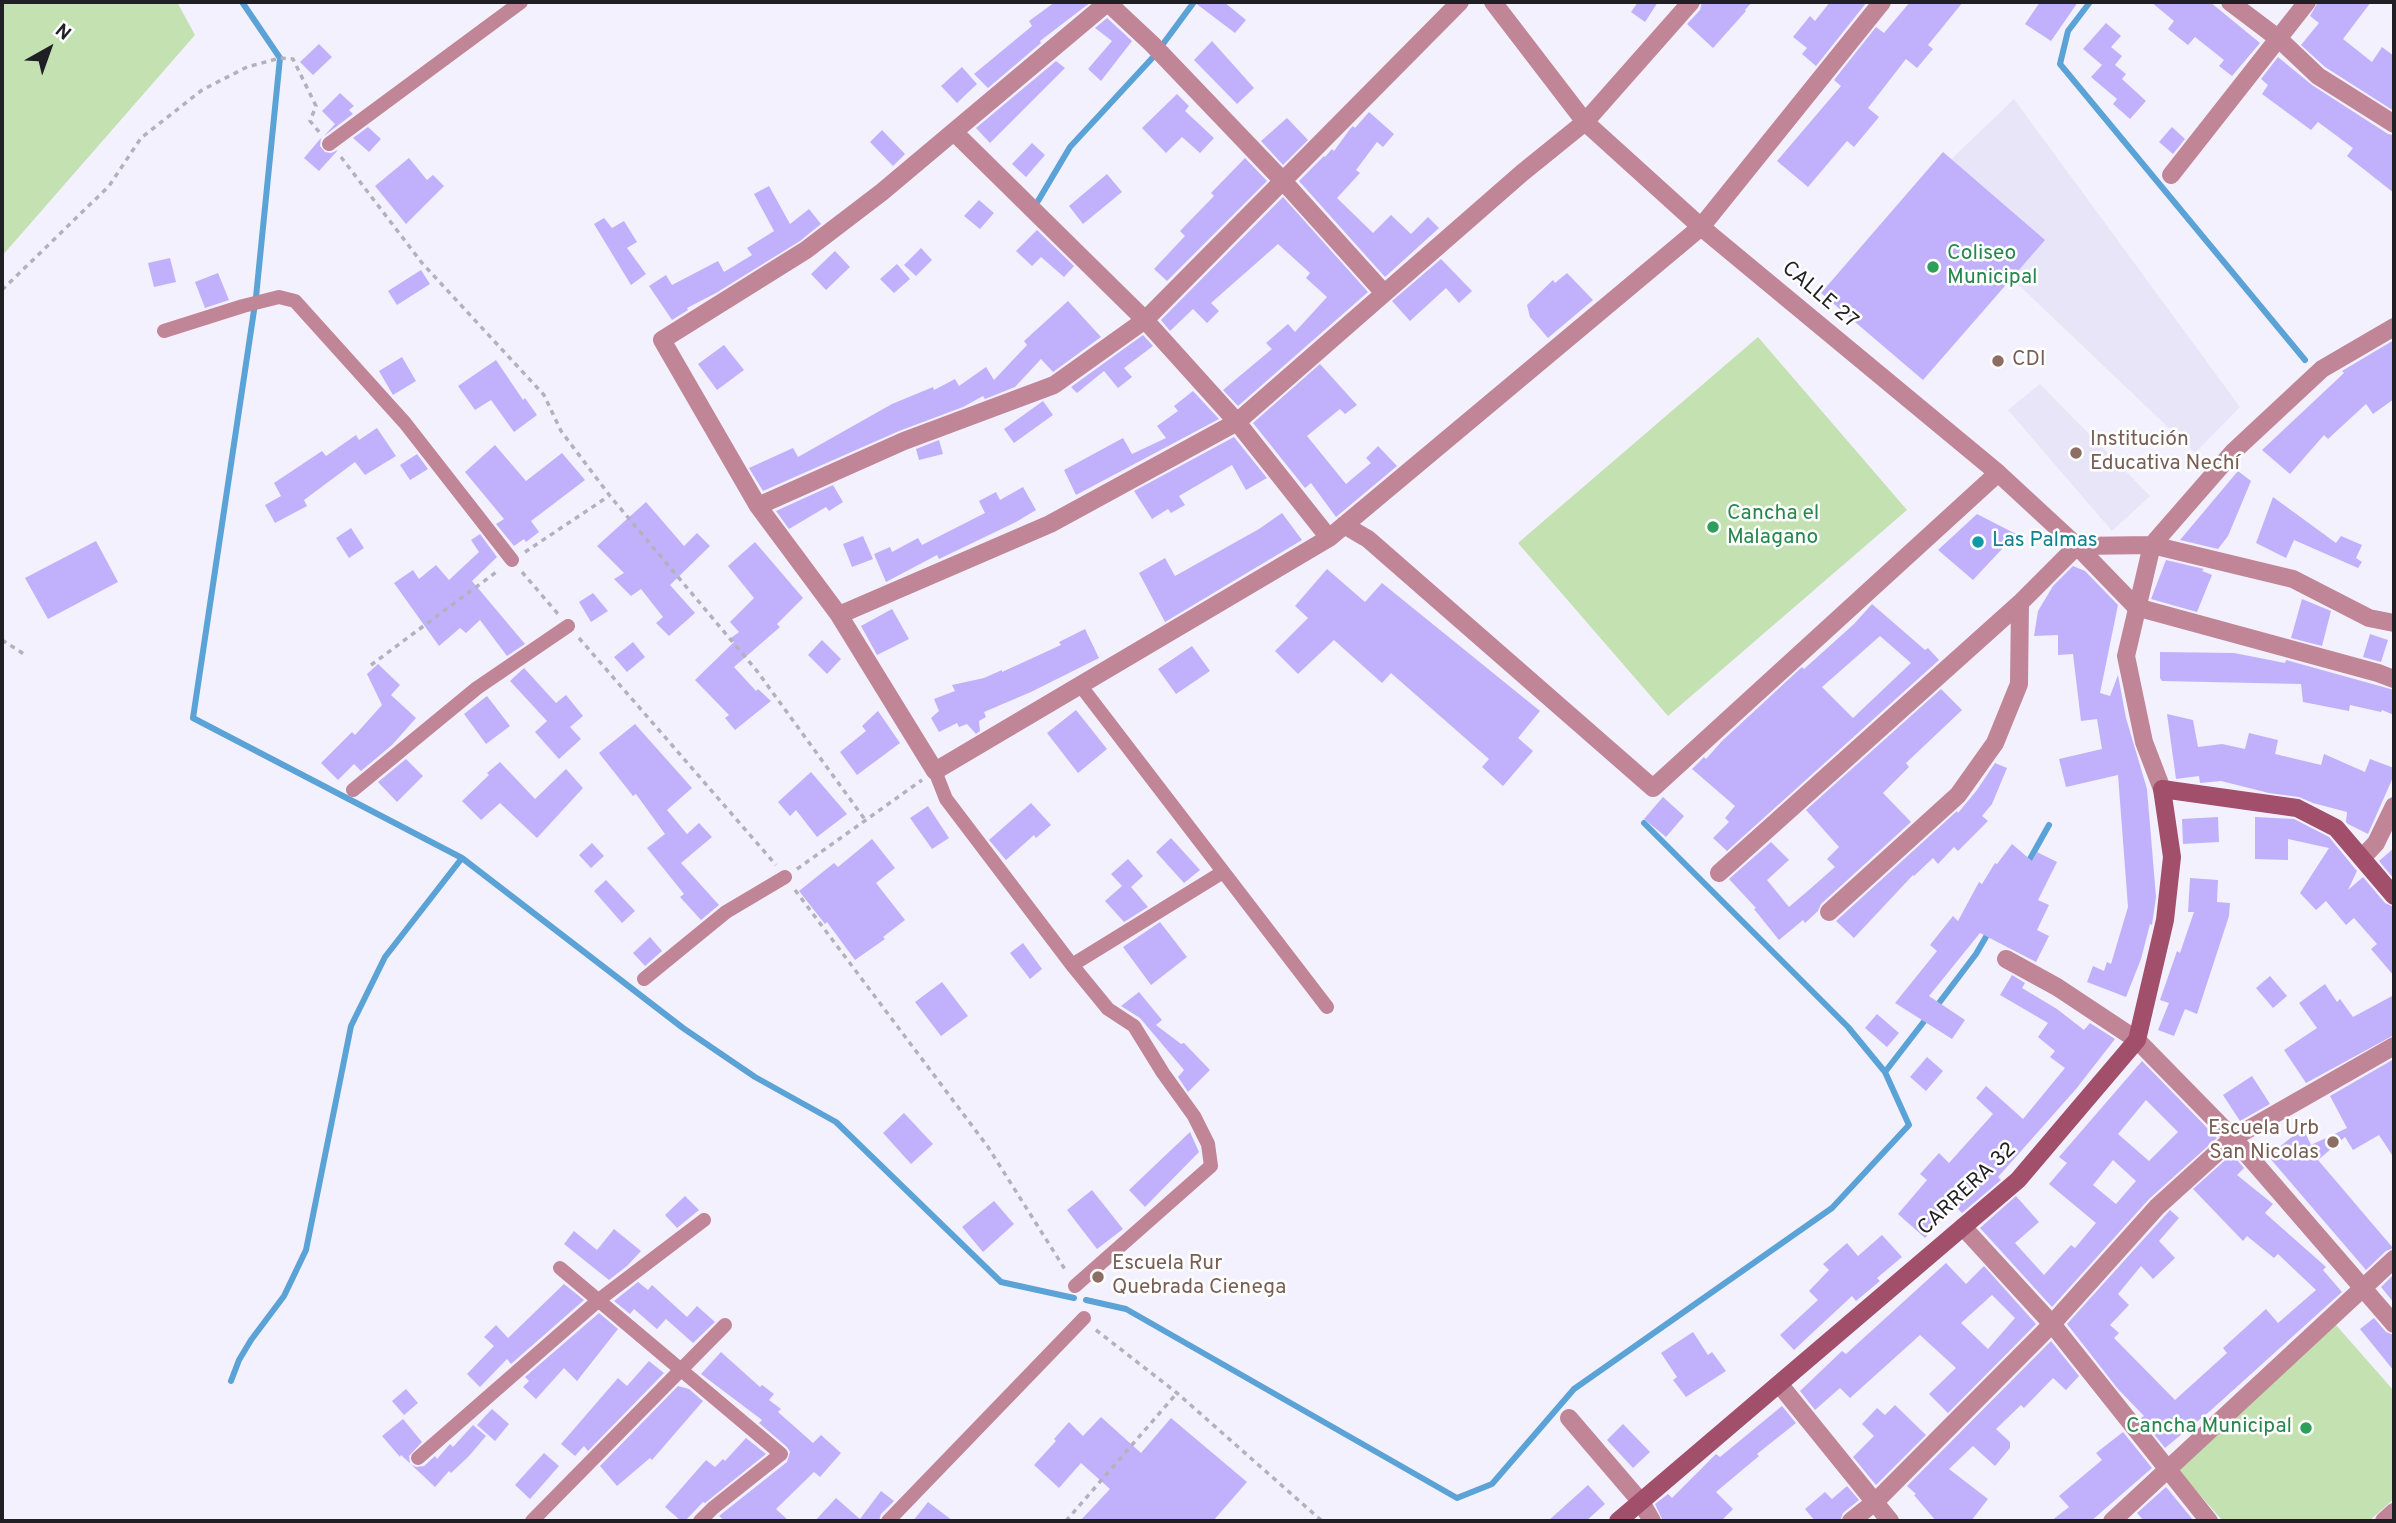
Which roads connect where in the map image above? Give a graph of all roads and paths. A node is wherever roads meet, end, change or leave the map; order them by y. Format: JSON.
{"nodes":[{"id":1,"x":521,"y":2,"type":"edge"},
{"id":2,"x":1108,"y":2,"type":"edge"},
{"id":3,"x":1460,"y":2,"type":"edge"},
{"id":4,"x":1493,"y":2,"type":"edge"},
{"id":5,"x":1691,"y":2,"type":"edge"},
{"id":6,"x":1882,"y":2,"type":"edge"},
{"id":7,"x":2230,"y":2,"type":"edge"},
{"id":8,"x":2307,"y":2,"type":"edge"},
{"id":9,"x":2279,"y":39,"type":"junction"},
{"id":10,"x":1585,"y":122,"type":"junction"},
{"id":11,"x":2394,"y":124,"type":"edge"},
{"id":12,"x":954,"y":132,"type":"junction"},
{"id":13,"x":329,"y":144,"type":"junction"},
{"id":14,"x":2171,"y":175,"type":"dead end"},
{"id":15,"x":1284,"y":182,"type":"junction"},
{"id":16,"x":1700,"y":226,"type":"junction"},
{"id":17,"x":2,"y":290,"type":"edge"},
{"id":18,"x":1384,"y":293,"type":"junction"},
{"id":19,"x":1145,"y":320,"type":"junction"},
{"id":20,"x":2394,"y":327,"type":"edge"},
{"id":21,"x":164,"y":331,"type":"dead end"},
{"id":22,"x":1237,"y":422,"type":"junction"},
{"id":23,"x":1998,"y":473,"type":"junction"},
{"id":24,"x":610,"y":496,"type":"junction"},
{"id":25,"x":758,"y":506,"type":"junction"},
{"id":26,"x":1344,"y":524,"type":"junction"},
{"id":27,"x":1329,"y":538,"type":"junction"},
{"id":28,"x":2152,"y":545,"type":"junction"},
{"id":29,"x":2077,"y":547,"type":"junction"},
{"id":30,"x":512,"y":561,"type":"junction"},
{"id":31,"x":2021,"y":603,"type":"junction"},
{"id":32,"x":2136,"y":607,"type":"junction"},
{"id":33,"x":839,"y":615,"type":"junction"},
{"id":34,"x":2394,"y":623,"type":"edge"},
{"id":35,"x":568,"y":626,"type":"junction"},
{"id":36,"x":2,"y":640,"type":"edge"},
{"id":37,"x":24,"y":654,"type":"dead end"},
{"id":38,"x":371,"y":665,"type":"dead end"},
{"id":39,"x":2394,"y":680,"type":"edge"},
{"id":40,"x":1080,"y":685,"type":"junction"},
{"id":41,"x":935,"y":771,"type":"junction"},
{"id":42,"x":2162,"y":789,"type":"junction"},
{"id":43,"x":354,"y":790,"type":"dead end"},
{"id":44,"x":2394,"y":806,"type":"edge"},
{"id":45,"x":866,"y":821,"type":"junction"},
{"id":46,"x":2362,"y":858,"type":"junction"},
{"id":47,"x":1223,"y":872,"type":"junction"},
{"id":48,"x":1719,"y":873,"type":"dead end"},
{"id":49,"x":785,"y":877,"type":"junction"},
{"id":50,"x":2394,"y":896,"type":"edge"},
{"id":51,"x":1829,"y":912,"type":"dead end"},
{"id":52,"x":2006,"y":959,"type":"dead end"},
{"id":53,"x":1072,"y":965,"type":"junction"},
{"id":54,"x":644,"y":979,"type":"dead end"},
{"id":55,"x":1326,"y":1007,"type":"dead end"},
{"id":56,"x":2137,"y":1040,"type":"junction"},
{"id":57,"x":2394,"y":1046,"type":"edge"},
{"id":58,"x":2233,"y":1138,"type":"junction"},
{"id":59,"x":704,"y":1220,"type":"dead end"},
{"id":60,"x":1963,"y":1227,"type":"junction"},
{"id":61,"x":2394,"y":1259,"type":"edge"},
{"id":62,"x":560,"y":1268,"type":"dead end"},
{"id":63,"x":1075,"y":1286,"type":"joint"},
{"id":64,"x":2362,"y":1288,"type":"junction"},
{"id":65,"x":600,"y":1299,"type":"junction"},
{"id":66,"x":1084,"y":1318,"type":"joint"},
{"id":67,"x":2052,"y":1324,"type":"junction"},
{"id":68,"x":2394,"y":1324,"type":"edge"},
{"id":69,"x":725,"y":1325,"type":"dead end"},
{"id":70,"x":680,"y":1370,"type":"junction"},
{"id":71,"x":1780,"y":1385,"type":"junction"},
{"id":72,"x":1177,"y":1393,"type":"junction"},
{"id":73,"x":1569,"y":1418,"type":"dead end"},
{"id":74,"x":418,"y":1458,"type":"dead end"},
{"id":75,"x":2167,"y":1468,"type":"junction"},
{"id":76,"x":1641,"y":1502,"type":"junction"},
{"id":77,"x":1876,"y":1502,"type":"junction"},
{"id":78,"x":2394,"y":1512,"type":"edge"},
{"id":79,"x":532,"y":1521,"type":"edge"},
{"id":80,"x":700,"y":1521,"type":"edge"},
{"id":81,"x":888,"y":1521,"type":"edge"},
{"id":82,"x":1066,"y":1521,"type":"edge"},
{"id":83,"x":1322,"y":1521,"type":"edge"},
{"id":84,"x":1618,"y":1521,"type":"edge"},
{"id":85,"x":1652,"y":1521,"type":"edge"},
{"id":86,"x":1851,"y":1521,"type":"edge"},
{"id":87,"x":1890,"y":1521,"type":"edge"},
{"id":88,"x":2112,"y":1521,"type":"edge"},
{"id":89,"x":2209,"y":1521,"type":"edge"},
{"id":90,"x":2384,"y":1521,"type":"edge"}],
"edges":[{"from":1,"to":13,"type":"street"},
{"from":2,"to":12,"type":"street"},
{"from":2,"to":15,"type":"street"},
{"from":3,"to":15,"type":"street"},
{"from":4,"to":10,"type":"street","name":"CALLE 27"},
{"from":5,"to":10,"type":"street"},
{"from":6,"to":16,"type":"street"},
{"from":7,"to":9,"type":"street"},
{"from":8,"to":9,"type":"street"},
{"from":9,"to":11,"type":"street"},
{"from":9,"to":14,"type":"street"},
{"from":10,"to":16,"type":"street","name":"CALLE 27"},
{"from":10,"to":18,"type":"street"},
{"from":12,"to":19,"type":"street"},
{"from":12,"to":25,"type":"street"},
{"from":13,"to":17,"type":"path"},
{"from":13,"to":24,"type":"path"},
{"from":15,"to":18,"type":"street"},
{"from":15,"to":19,"type":"street"},
{"from":16,"to":23,"type":"street","name":"CALLE 27"},
{"from":16,"to":26,"type":"street"},
{"from":18,"to":22,"type":"street"},
{"from":19,"to":22,"type":"street"},
{"from":19,"to":25,"type":"street"},
{"from":20,"to":28,"type":"street","name":"CARRERA 32"},
{"from":21,"to":30,"type":"street"},
{"from":22,"to":27,"type":"street"},
{"from":22,"to":33,"type":"street"},
{"from":23,"to":26,"type":"street"},
{"from":23,"to":29,"type":"street","name":"CALLE 27"},
{"from":24,"to":30,"type":"path"},
{"from":24,"to":45,"type":"path"},
{"from":25,"to":33,"type":"street"},
{"from":26,"to":27,"type":"street"},
{"from":27,"to":40,"type":"street"},
{"from":28,"to":29,"type":"street"},
{"from":28,"to":32,"type":"street","name":"CARRERA 32"},
{"from":28,"to":34,"type":"street"},
{"from":29,"to":31,"type":"street"},
{"from":29,"to":32,"type":"street","name":"CALLE 27"},
{"from":30,"to":35,"type":"path"},
{"from":30,"to":38,"type":"path"},
{"from":31,"to":48,"type":"street"},
{"from":31,"to":51,"type":"street"},
{"from":32,"to":39,"type":"street"},
{"from":32,"to":42,"type":"street","name":"CARRERA 32"},
{"from":33,"to":41,"type":"street"},
{"from":35,"to":43,"type":"street"},
{"from":35,"to":49,"type":"path"},
{"from":36,"to":37,"type":"path"},
{"from":40,"to":41,"type":"street"},
{"from":40,"to":47,"type":"street"},
{"from":41,"to":45,"type":"path"},
{"from":41,"to":53,"type":"street"},
{"from":42,"to":46,"type":"main road"},
{"from":42,"to":56,"type":"main road","name":"CARRERA 32"},
{"from":44,"to":46,"type":"street"},
{"from":45,"to":49,"type":"path"},
{"from":46,"to":50,"type":"main road"},
{"from":47,"to":53,"type":"street"},
{"from":47,"to":55,"type":"street"},
{"from":49,"to":54,"type":"street"},
{"from":49,"to":63,"type":"path"},
{"from":52,"to":56,"type":"street"},
{"from":53,"to":63,"type":"street"},
{"from":56,"to":58,"type":"street"},
{"from":56,"to":60,"type":"main road","name":"CARRERA 32"},
{"from":57,"to":58,"type":"street"},
{"from":58,"to":64,"type":"street"},
{"from":58,"to":67,"type":"street"},
{"from":59,"to":65,"type":"street"},
{"from":60,"to":67,"type":"street"},
{"from":60,"to":71,"type":"main road","name":"CARRERA 32"},
{"from":61,"to":64,"type":"street"},
{"from":62,"to":65,"type":"street"},
{"from":64,"to":68,"type":"street"},
{"from":64,"to":75,"type":"street"},
{"from":65,"to":70,"type":"street"},
{"from":65,"to":74,"type":"street"},
{"from":66,"to":72,"type":"path"},
{"from":66,"to":81,"type":"street"},
{"from":67,"to":75,"type":"street"},
{"from":67,"to":77,"type":"street"},
{"from":69,"to":70,"type":"street"},
{"from":70,"to":79,"type":"street"},
{"from":70,"to":80,"type":"street"},
{"from":71,"to":76,"type":"main road","name":"CARRERA 32"},
{"from":71,"to":77,"type":"street"},
{"from":72,"to":82,"type":"path"},
{"from":72,"to":83,"type":"path"},
{"from":73,"to":76,"type":"street"},
{"from":75,"to":88,"type":"street"},
{"from":75,"to":89,"type":"street"},
{"from":76,"to":84,"type":"main road","name":"CARRERA 32"},
{"from":76,"to":85,"type":"street"},
{"from":77,"to":86,"type":"street"},
{"from":77,"to":87,"type":"street"},
{"from":78,"to":90,"type":"street"}]}
